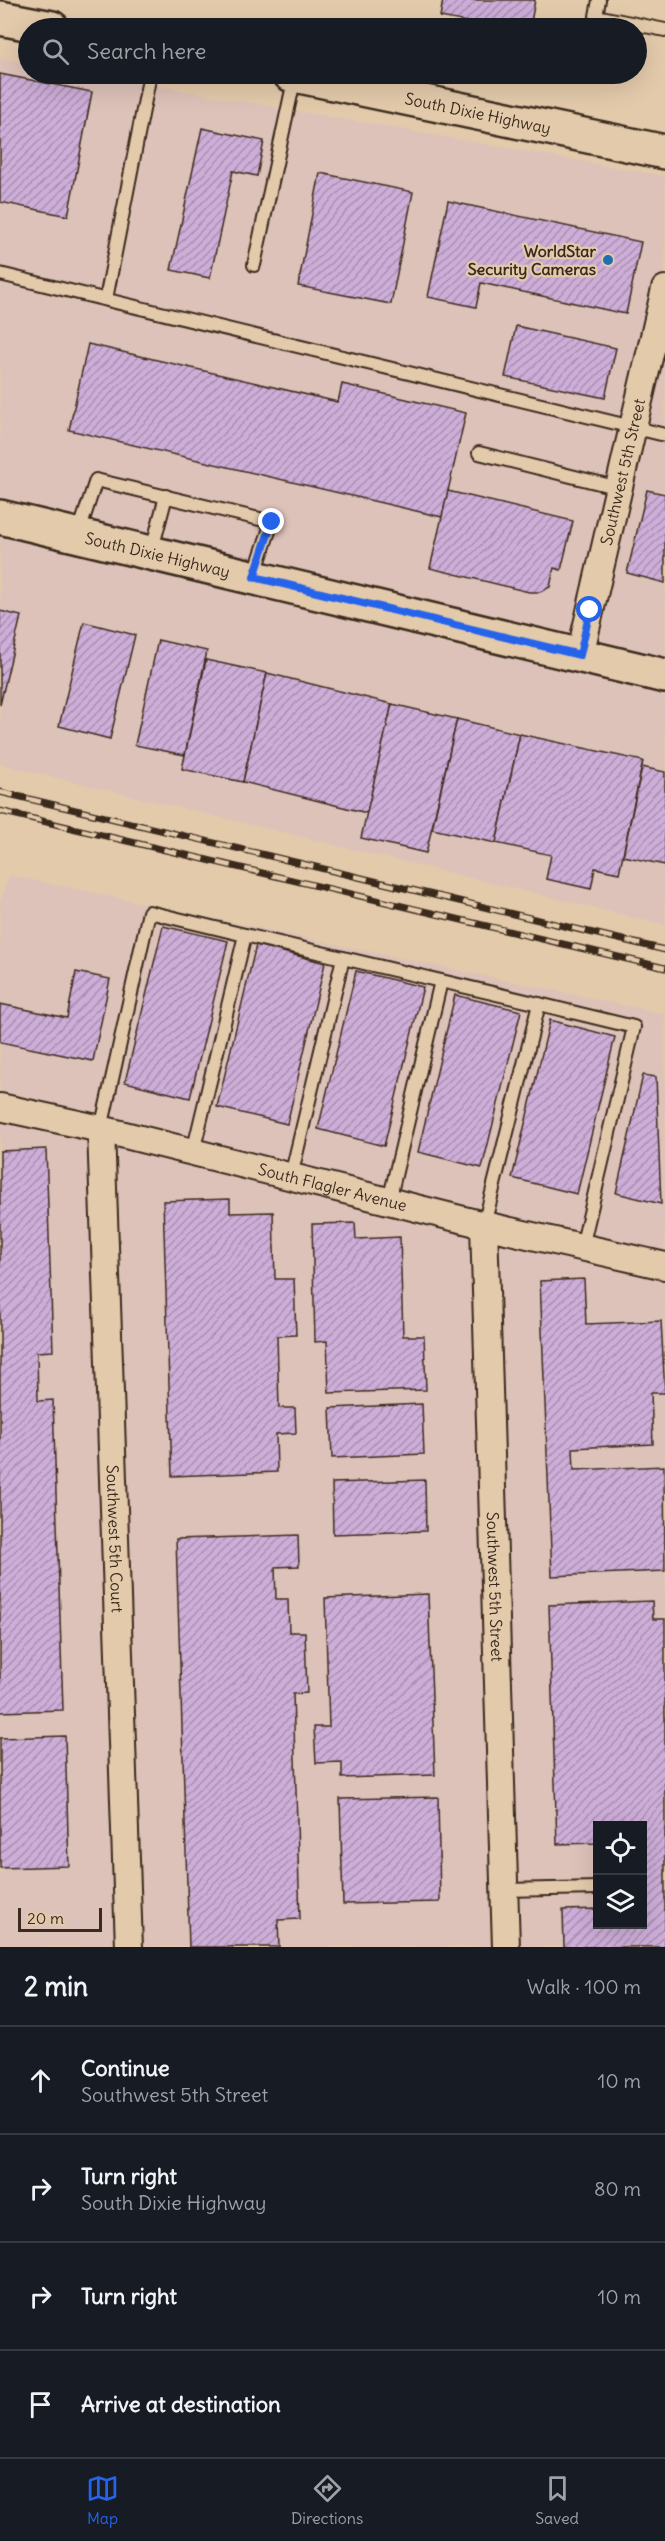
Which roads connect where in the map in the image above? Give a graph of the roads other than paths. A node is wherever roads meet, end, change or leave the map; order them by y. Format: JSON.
{"nodes":[{"id":1,"x":599,"y":0,"type":"edge"},
{"id":2,"x":0,"y":18,"type":"edge"},
{"id":3,"x":606,"y":18,"type":"edge"},
{"id":4,"x":18,"y":21,"type":"edge"},
{"id":5,"x":647,"y":26,"type":"edge"},
{"id":6,"x":665,"y":30,"type":"edge"},
{"id":7,"x":148,"y":84,"type":"edge"},
{"id":8,"x":290,"y":84,"type":"edge"},
{"id":9,"x":340,"y":84,"type":"edge"},
{"id":10,"x":665,"y":152,"type":"edge"},
{"id":11,"x":254,"y":265,"type":"dead end"},
{"id":12,"x":0,"y":274,"type":"edge"},
{"id":13,"x":665,"y":289,"type":"edge"},
{"id":14,"x":106,"y":299,"type":"junction"},
{"id":15,"x":633,"y":427,"type":"junction"},
{"id":16,"x":665,"y":435,"type":"edge"},
{"id":17,"x":479,"y":453,"type":"dead end"},
{"id":18,"x":619,"y":488,"type":"junction"},
{"id":19,"x":165,"y":496,"type":"junction"},
{"id":20,"x":0,"y":517,"type":"edge"},
{"id":21,"x":78,"y":536,"type":"junction"},
{"id":22,"x":151,"y":553,"type":"junction"},
{"id":23,"x":254,"y":577,"type":"junction"},
{"id":24,"x":580,"y":655,"type":"junction"},
{"id":25,"x":665,"y":676,"type":"edge"},
{"id":26,"x":245,"y":935,"type":"junction"},
{"id":27,"x":343,"y":958,"type":"junction"},
{"id":28,"x":441,"y":981,"type":"junction"},
{"id":29,"x":539,"y":1004,"type":"junction"},
{"id":30,"x":0,"y":1107,"type":"edge"},
{"id":31,"x":101,"y":1129,"type":"junction"},
{"id":32,"x":193,"y":1152,"type":"junction"},
{"id":33,"x":291,"y":1176,"type":"junction"},
{"id":34,"x":389,"y":1201,"type":"junction"},
{"id":35,"x":484,"y":1225,"type":"junction"},
{"id":36,"x":582,"y":1247,"type":"junction"},
{"id":37,"x":665,"y":1266,"type":"edge"},
{"id":38,"x":593,"y":1888,"type":"edge"},
{"id":39,"x":504,"y":1890,"type":"junction"},
{"id":40,"x":129,"y":1947,"type":"edge"},
{"id":41,"x":506,"y":1947,"type":"edge"}],
"edges":[{"from":1,"to":3,"type":"lane"},
{"from":2,"to":4,"type":"main road"},
{"from":5,"to":6,"type":"lane"},
{"from":7,"to":14,"type":"lane"},
{"from":8,"to":11,"type":"lane"},
{"from":9,"to":10,"type":"main road","name":"South Dixie Highway"},
{"from":12,"to":14,"type":"lane"},
{"from":13,"to":15,"type":"street","name":"Southwest 5th Street"},
{"from":14,"to":15,"type":"lane"},
{"from":15,"to":16,"type":"lane"},
{"from":15,"to":18,"type":"street","name":"Southwest 5th Street"},
{"from":17,"to":18,"type":"lane"},
{"from":18,"to":24,"type":"street","name":"Southwest 5th Street"},
{"from":19,"to":21,"type":"lane"},
{"from":19,"to":22,"type":"lane"},
{"from":19,"to":23,"type":"lane"},
{"from":20,"to":21,"type":"main road","name":"South Dixie Highway"},
{"from":21,"to":22,"type":"main road","name":"South Dixie Highway"},
{"from":22,"to":23,"type":"main road","name":"South Dixie Highway"},
{"from":23,"to":24,"type":"main road","name":"South Dixie Highway"},
{"from":24,"to":25,"type":"main road","name":"South Dixie Highway"},
{"from":26,"to":27,"type":"lane"},
{"from":26,"to":31,"type":"lane"},
{"from":26,"to":32,"type":"lane"},
{"from":27,"to":28,"type":"lane"},
{"from":27,"to":33,"type":"lane"},
{"from":28,"to":29,"type":"lane"},
{"from":28,"to":34,"type":"lane"},
{"from":29,"to":35,"type":"lane"},
{"from":29,"to":36,"type":"lane"},
{"from":30,"to":31,"type":"street","name":"South Flagler Avenue"},
{"from":31,"to":32,"type":"street","name":"South Flagler Avenue"},
{"from":31,"to":40,"type":"street","name":"Southwest 5th Court"},
{"from":32,"to":33,"type":"street","name":"South Flagler Avenue"},
{"from":33,"to":34,"type":"street","name":"South Flagler Avenue"},
{"from":34,"to":35,"type":"street","name":"South Flagler Avenue"},
{"from":35,"to":36,"type":"street","name":"South Flagler Avenue"},
{"from":35,"to":39,"type":"street","name":"Southwest 5th Street"},
{"from":36,"to":37,"type":"street","name":"South Flagler Avenue"},
{"from":38,"to":39,"type":"lane"},
{"from":39,"to":41,"type":"street","name":"Southwest 5th Street"}]}
